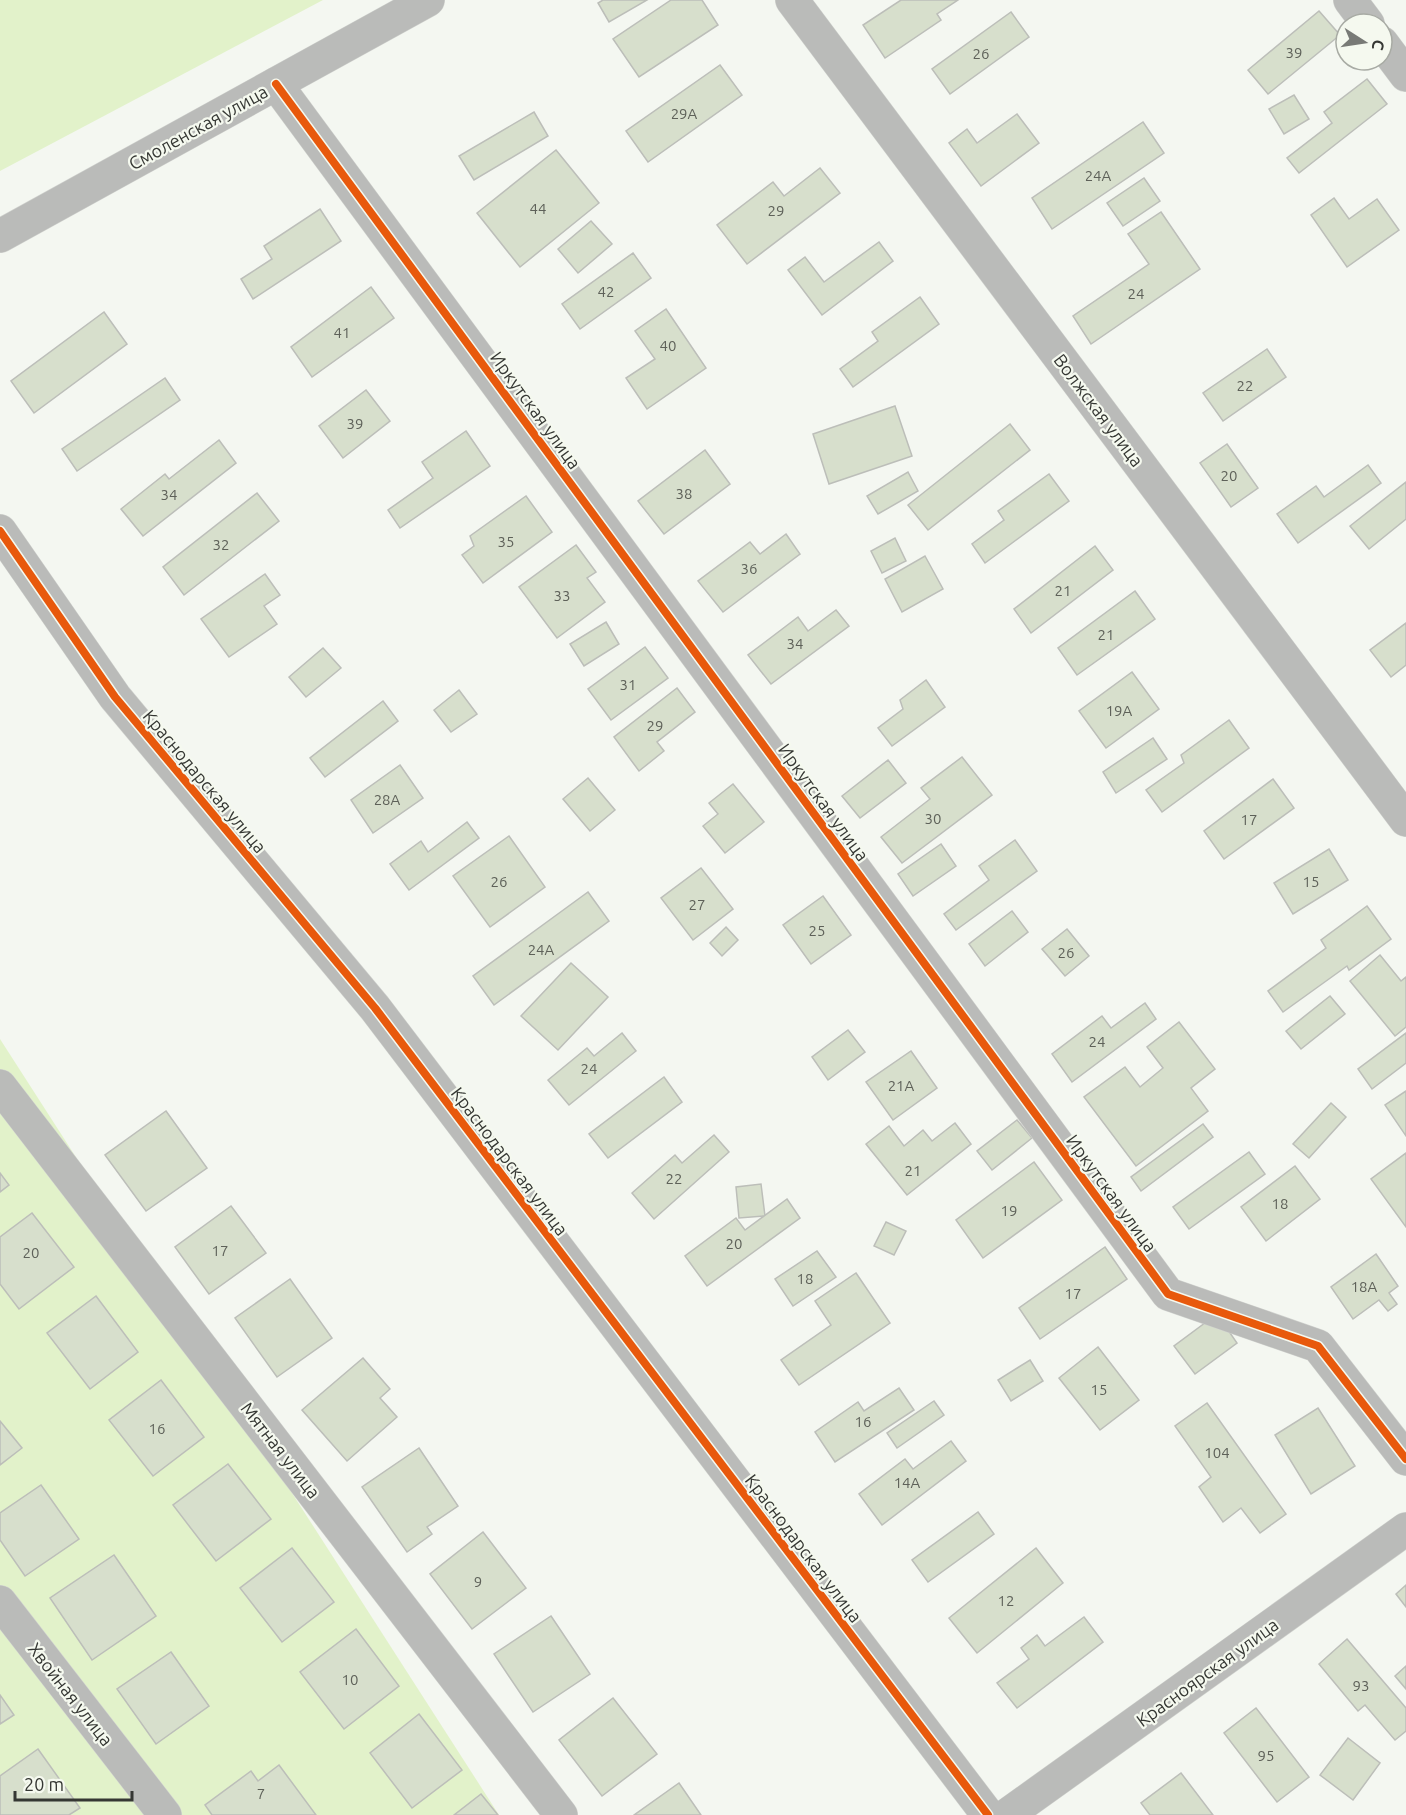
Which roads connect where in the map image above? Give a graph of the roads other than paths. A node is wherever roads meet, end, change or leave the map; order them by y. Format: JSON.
{"nodes":[{"id":1,"x":428,"y":0,"type":"edge"},
{"id":2,"x":792,"y":0,"type":"edge"},
{"id":3,"x":1394,"y":59,"type":"edge"},
{"id":4,"x":1406,"y":75,"type":"edge"},
{"id":5,"x":276,"y":84,"type":"junction"},
{"id":6,"x":0,"y":236,"type":"edge"},
{"id":7,"x":0,"y":531,"type":"edge"},
{"id":8,"x":1406,"y":820,"type":"edge"},
{"id":9,"x":0,"y":1086,"type":"edge"},
{"id":10,"x":1406,"y":1459,"type":"edge"},
{"id":11,"x":1406,"y":1528,"type":"edge"},
{"id":12,"x":0,"y":1602,"type":"edge"},
{"id":13,"x":165,"y":1815,"type":"edge"},
{"id":14,"x":561,"y":1815,"type":"edge"},
{"id":15,"x":988,"y":1815,"type":"edge"},
{"id":16,"x":1007,"y":1815,"type":"edge"}],
"edges":[{"from":1,"to":5,"type":"street","name":"Смоленская улица"},
{"from":2,"to":8,"type":"street","name":"Волжская улица"},
{"from":3,"to":4,"type":"street"},
{"from":5,"to":6,"type":"street","name":"Смоленская улица"},
{"from":5,"to":10,"type":"street","name":"Иркутская улица"},
{"from":7,"to":15,"type":"street","name":"Краснодарская улица"},
{"from":9,"to":14,"type":"street","name":"Мятная улица"},
{"from":11,"to":16,"type":"street","name":"Красноярская улица"},
{"from":12,"to":13,"type":"street","name":"Хвойная улица"}]}
